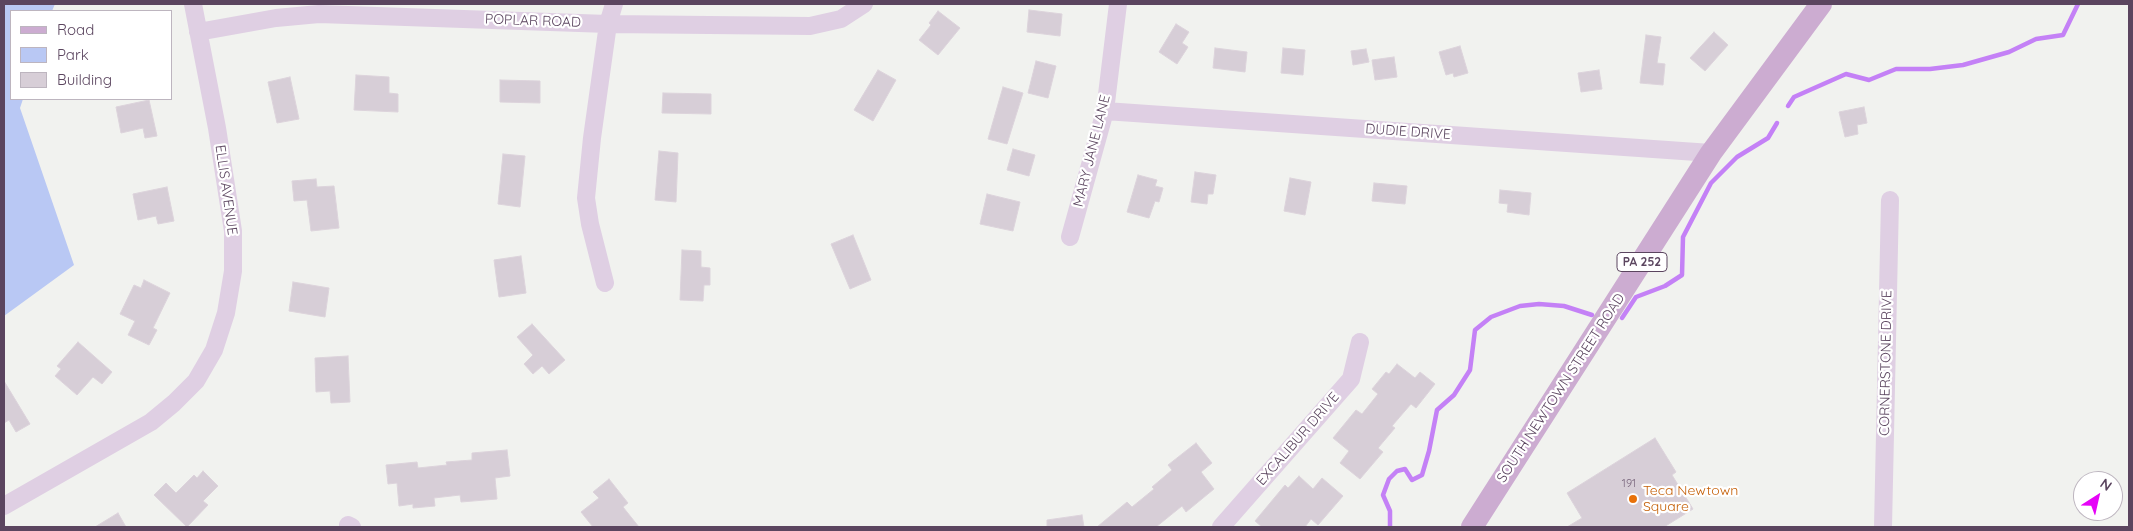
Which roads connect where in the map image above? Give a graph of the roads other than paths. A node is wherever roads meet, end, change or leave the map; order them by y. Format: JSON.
{"nodes":[{"id":1,"x":193,"y":4,"type":"edge"},
{"id":2,"x":614,"y":4,"type":"edge"},
{"id":3,"x":864,"y":4,"type":"edge"},
{"id":4,"x":1118,"y":4,"type":"edge"},
{"id":5,"x":1821,"y":4,"type":"edge"},
{"id":6,"x":608,"y":24,"type":"junction"},
{"id":7,"x":198,"y":32,"type":"junction"},
{"id":8,"x":1105,"y":111,"type":"junction"},
{"id":9,"x":1711,"y":153,"type":"junction"},
{"id":10,"x":1890,"y":200,"type":"dead end"},
{"id":11,"x":1070,"y":237,"type":"dead end"},
{"id":12,"x":604,"y":284,"type":"dead end"},
{"id":13,"x":1360,"y":342,"type":"dead end"},
{"id":14,"x":4,"y":506,"type":"edge"},
{"id":15,"x":1221,"y":527,"type":"edge"},
{"id":16,"x":1472,"y":527,"type":"edge"},
{"id":17,"x":1883,"y":527,"type":"edge"}],
"edges":[{"from":1,"to":7,"type":"street","name":"ELLIS AVENUE"},
{"from":2,"to":6,"type":"street"},
{"from":3,"to":6,"type":"street","name":"POPLAR ROAD"},
{"from":4,"to":8,"type":"street","name":"MARY JANE LANE"},
{"from":5,"to":9,"type":"main road","name":"SOUTH NEWTOWN STREET ROAD","number":"PA 252"},
{"from":6,"to":7,"type":"street","name":"POPLAR ROAD"},
{"from":6,"to":12,"type":"street"},
{"from":7,"to":14,"type":"street","name":"ELLIS AVENUE"},
{"from":8,"to":9,"type":"street","name":"DUDIE DRIVE"},
{"from":8,"to":11,"type":"street","name":"MARY JANE LANE"},
{"from":9,"to":16,"type":"main road","name":"SOUTH NEWTOWN STREET ROAD","number":"PA 252"},
{"from":10,"to":17,"type":"street","name":"CORNERSTONE DRIVE"},
{"from":13,"to":15,"type":"street","name":"EXCALIBUR DRIVE"}]}
